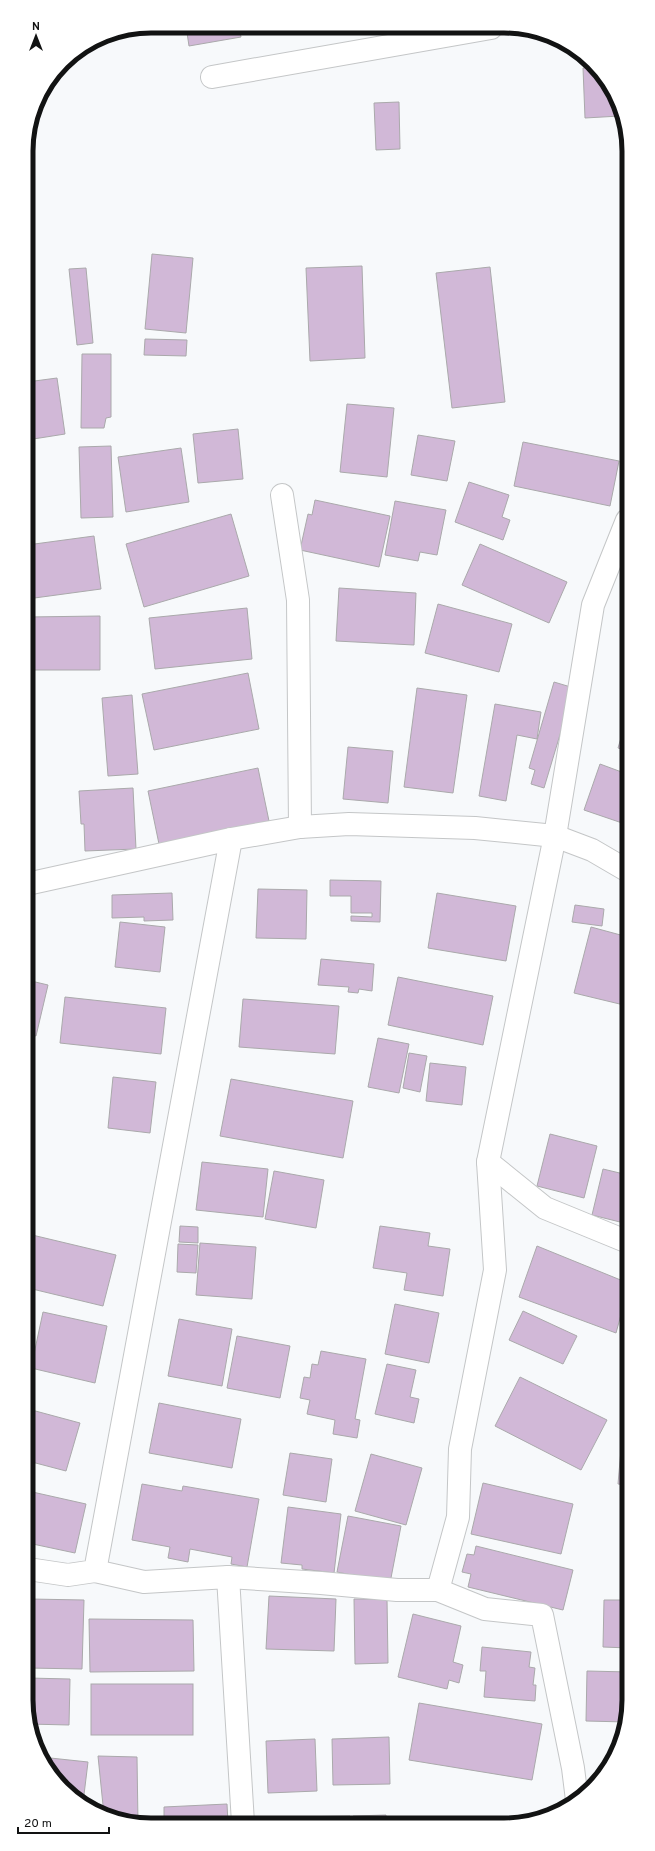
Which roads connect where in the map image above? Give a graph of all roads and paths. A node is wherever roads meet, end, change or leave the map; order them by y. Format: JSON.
{"nodes":[{"id":1,"x":463,"y":33,"type":"edge"},
{"id":2,"x":212,"y":77,"type":"dead end"},
{"id":3,"x":282,"y":495,"type":"dead end"},
{"id":4,"x":622,"y":532,"type":"edge"},
{"id":5,"x":300,"y":827,"type":"junction"},
{"id":6,"x":555,"y":836,"type":"junction"},
{"id":7,"x":230,"y":838,"type":"junction"},
{"id":8,"x":622,"y":868,"type":"edge"},
{"id":9,"x":33,"y":883,"type":"edge"},
{"id":10,"x":488,"y":1162,"type":"junction"},
{"id":11,"x":622,"y":1240,"type":"edge"},
{"id":12,"x":33,"y":1570,"type":"edge"},
{"id":13,"x":95,"y":1571,"type":"junction"},
{"id":14,"x":228,"y":1577,"type":"junction"},
{"id":15,"x":438,"y":1590,"type":"junction"},
{"id":16,"x":576,"y":1793,"type":"edge"},
{"id":17,"x":243,"y":1818,"type":"edge"}],
"edges":[{"from":1,"to":2,"type":"street"},
{"from":3,"to":5,"type":"street"},
{"from":4,"to":6,"type":"street"},
{"from":5,"to":6,"type":"street"},
{"from":5,"to":7,"type":"street"},
{"from":6,"to":8,"type":"street"},
{"from":6,"to":10,"type":"street"},
{"from":7,"to":9,"type":"street"},
{"from":7,"to":13,"type":"street"},
{"from":10,"to":11,"type":"street"},
{"from":10,"to":15,"type":"street"},
{"from":12,"to":13,"type":"street"},
{"from":13,"to":14,"type":"street"},
{"from":14,"to":15,"type":"street"},
{"from":14,"to":17,"type":"street"},
{"from":15,"to":16,"type":"street"}]}
